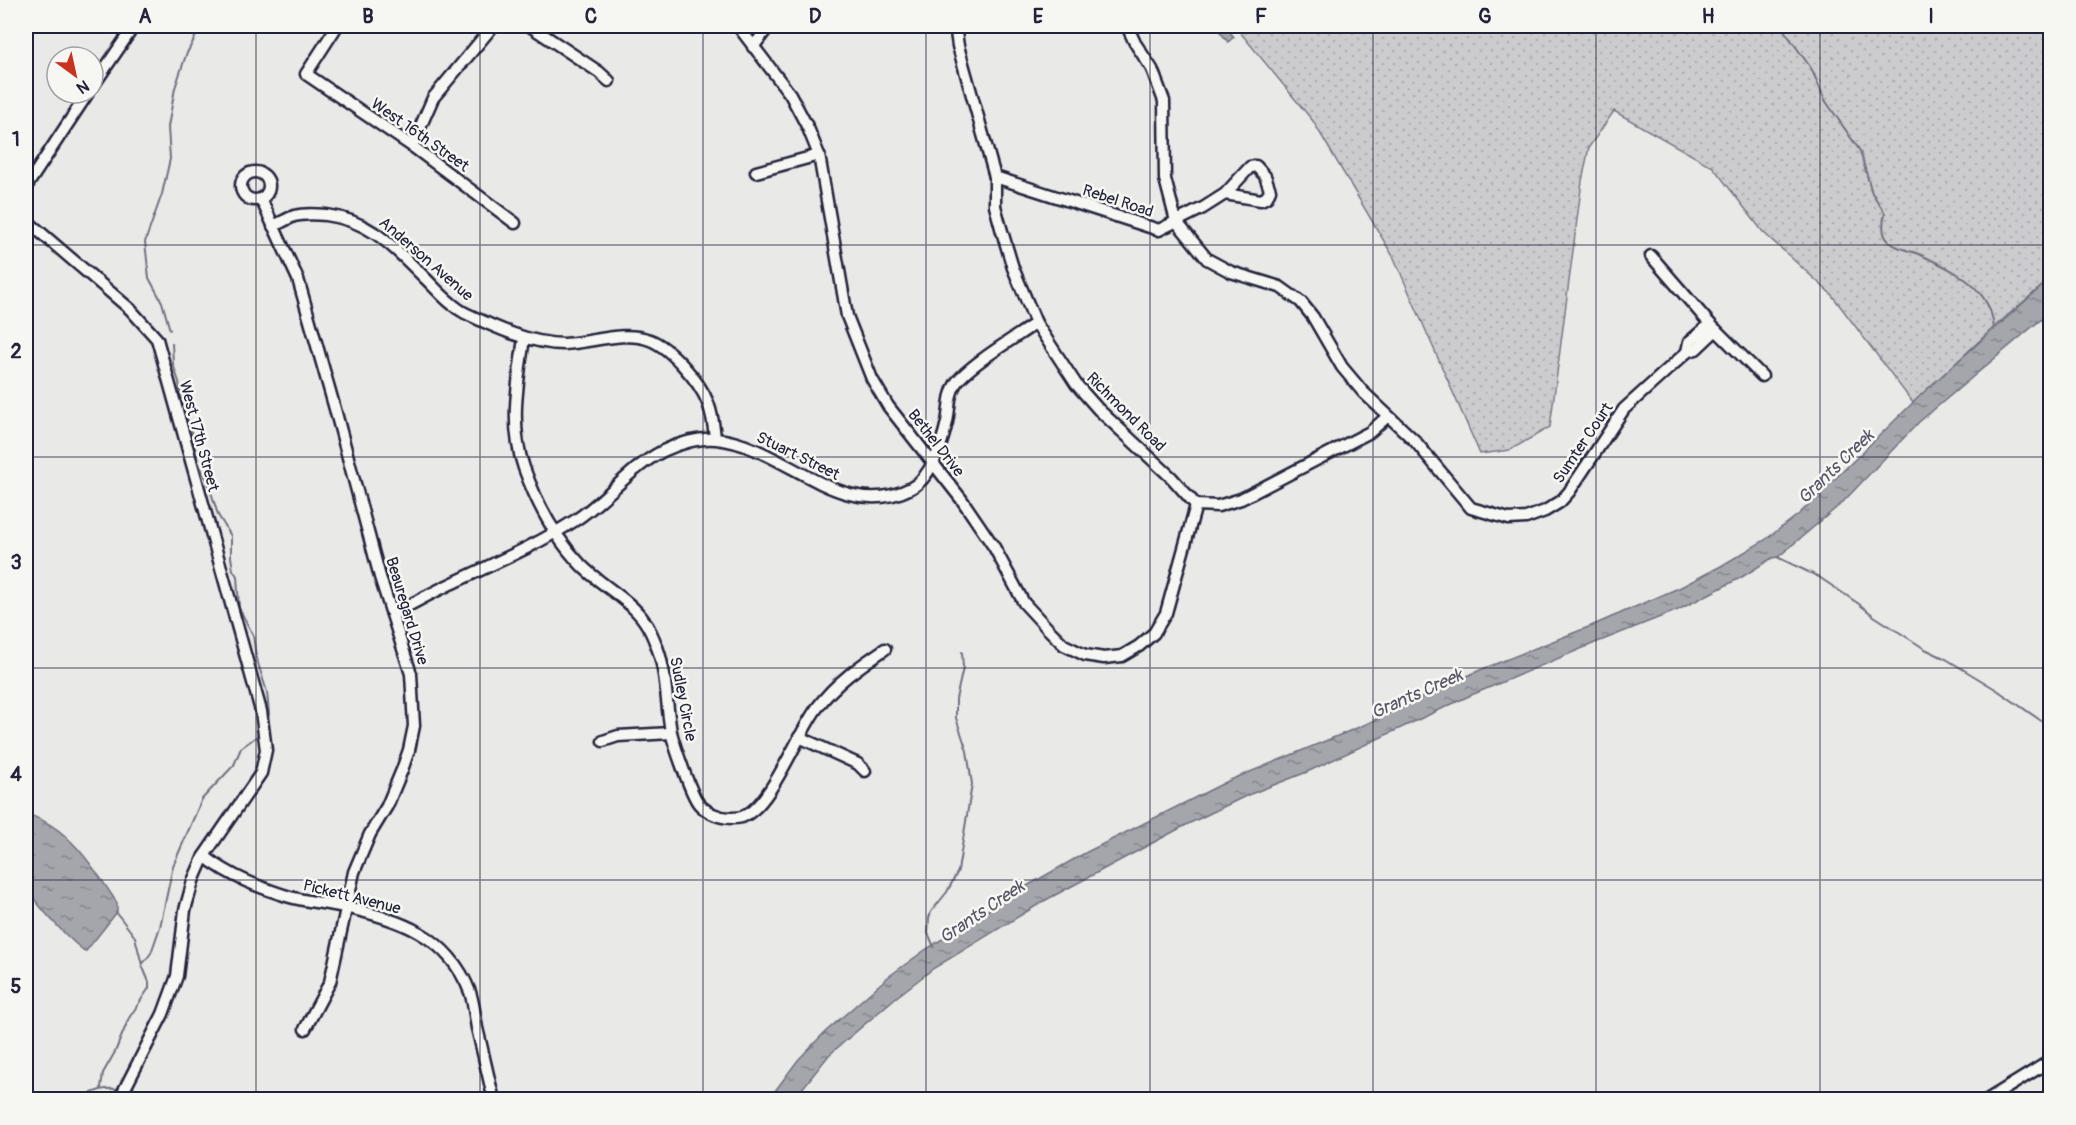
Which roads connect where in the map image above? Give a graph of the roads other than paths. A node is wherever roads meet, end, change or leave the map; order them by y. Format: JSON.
{"nodes":[{"id":1,"x":134,"y":26,"type":"edge"},
{"id":2,"x":337,"y":26,"type":"edge"},
{"id":3,"x":493,"y":26,"type":"edge"},
{"id":4,"x":738,"y":26,"type":"edge"},
{"id":5,"x":769,"y":26,"type":"edge"},
{"id":6,"x":955,"y":26,"type":"edge"},
{"id":7,"x":1127,"y":26,"type":"edge"},
{"id":8,"x":535,"y":27,"type":"edge"},
{"id":9,"x":753,"y":47,"type":"junction"},
{"id":10,"x":105,"y":68,"type":"edge"},
{"id":11,"x":609,"y":81,"type":"dead end"},
{"id":12,"x":80,"y":105,"type":"edge"},
{"id":13,"x":412,"y":146,"type":"junction"},
{"id":14,"x":819,"y":155,"type":"junction"},
{"id":15,"x":756,"y":172,"type":"dead end"},
{"id":16,"x":995,"y":177,"type":"junction"},
{"id":17,"x":26,"y":187,"type":"edge"},
{"id":18,"x":1225,"y":194,"type":"dead end"},
{"id":19,"x":261,"y":199,"type":"dead end"},
{"id":20,"x":26,"y":220,"type":"edge"},
{"id":21,"x":1176,"y":221,"type":"junction"},
{"id":22,"x":515,"y":223,"type":"dead end"},
{"id":23,"x":273,"y":226,"type":"junction"},
{"id":24,"x":1651,"y":256,"type":"dead end"},
{"id":25,"x":1036,"y":323,"type":"junction"},
{"id":26,"x":1713,"y":327,"type":"junction"},
{"id":27,"x":524,"y":338,"type":"junction"},
{"id":28,"x":1762,"y":376,"type":"dead end"},
{"id":29,"x":1388,"y":416,"type":"junction"},
{"id":30,"x":715,"y":438,"type":"junction"},
{"id":31,"x":933,"y":462,"type":"junction"},
{"id":32,"x":1196,"y":505,"type":"junction"},
{"id":33,"x":556,"y":533,"type":"junction"},
{"id":34,"x":393,"y":614,"type":"junction"},
{"id":35,"x":885,"y":649,"type":"dead end"},
{"id":36,"x":672,"y":733,"type":"junction"},
{"id":37,"x":799,"y":737,"type":"junction"},
{"id":38,"x":603,"y":741,"type":"dead end"},
{"id":39,"x":865,"y":771,"type":"dead end"},
{"id":40,"x":204,"y":856,"type":"junction"},
{"id":41,"x":346,"y":907,"type":"junction"},
{"id":42,"x":305,"y":1029,"type":"dead end"},
{"id":43,"x":2050,"y":1061,"type":"edge"},
{"id":44,"x":119,"y":1100,"type":"edge"},
{"id":45,"x":494,"y":1100,"type":"edge"},
{"id":46,"x":1987,"y":1100,"type":"edge"}],
"edges":[{"from":1,"to":10,"type":"street"},
{"from":2,"to":13,"type":"street","name":"West 16th Street"},
{"from":3,"to":13,"type":"street"},
{"from":4,"to":9,"type":"street","name":"Bethel Drive"},
{"from":5,"to":9,"type":"street"},
{"from":6,"to":16,"type":"street","name":"Richmond Road"},
{"from":7,"to":21,"type":"street"},
{"from":8,"to":11,"type":"street"},
{"from":9,"to":14,"type":"street","name":"Bethel Drive"},
{"from":12,"to":17,"type":"street"},
{"from":13,"to":22,"type":"street","name":"West 16th Street"},
{"from":14,"to":15,"type":"street"},
{"from":14,"to":31,"type":"street","name":"Bethel Drive"},
{"from":16,"to":21,"type":"street","name":"Rebel Road"},
{"from":16,"to":25,"type":"street","name":"Richmond Road"},
{"from":18,"to":21,"type":"street","name":"Rebel Road"},
{"from":19,"to":23,"type":"street","name":"Beauregard Drive"},
{"from":20,"to":40,"type":"street","name":"West 17th Street"},
{"from":21,"to":29,"type":"street","name":"Sumter Court"},
{"from":23,"to":27,"type":"street","name":"Anderson Avenue"},
{"from":23,"to":34,"type":"street","name":"Beauregard Drive"},
{"from":24,"to":26,"type":"street"},
{"from":25,"to":31,"type":"street","name":"Stuart Street"},
{"from":25,"to":32,"type":"street","name":"Richmond Road"},
{"from":26,"to":28,"type":"street"},
{"from":26,"to":29,"type":"street","name":"Sumter Court"},
{"from":27,"to":30,"type":"street","name":"Anderson Avenue"},
{"from":27,"to":33,"type":"street","name":"Sudley Circle"},
{"from":29,"to":32,"type":"street"},
{"from":30,"to":31,"type":"street","name":"Stuart Street"},
{"from":30,"to":33,"type":"street","name":"Stuart Street"},
{"from":31,"to":32,"type":"street","name":"Bethel Drive"},
{"from":33,"to":34,"type":"street","name":"Stuart Street"},
{"from":33,"to":36,"type":"street","name":"Sudley Circle"},
{"from":34,"to":41,"type":"street","name":"Beauregard Drive"},
{"from":35,"to":37,"type":"street","name":"Sudley Circle"},
{"from":36,"to":37,"type":"street","name":"Sudley Circle"},
{"from":36,"to":38,"type":"street"},
{"from":37,"to":39,"type":"street"},
{"from":40,"to":41,"type":"street","name":"Pickett Avenue"},
{"from":40,"to":44,"type":"street","name":"West 17th Street"},
{"from":41,"to":42,"type":"street","name":"Beauregard Drive"},
{"from":41,"to":45,"type":"street","name":"Pickett Avenue"},
{"from":43,"to":46,"type":"street"}]}
